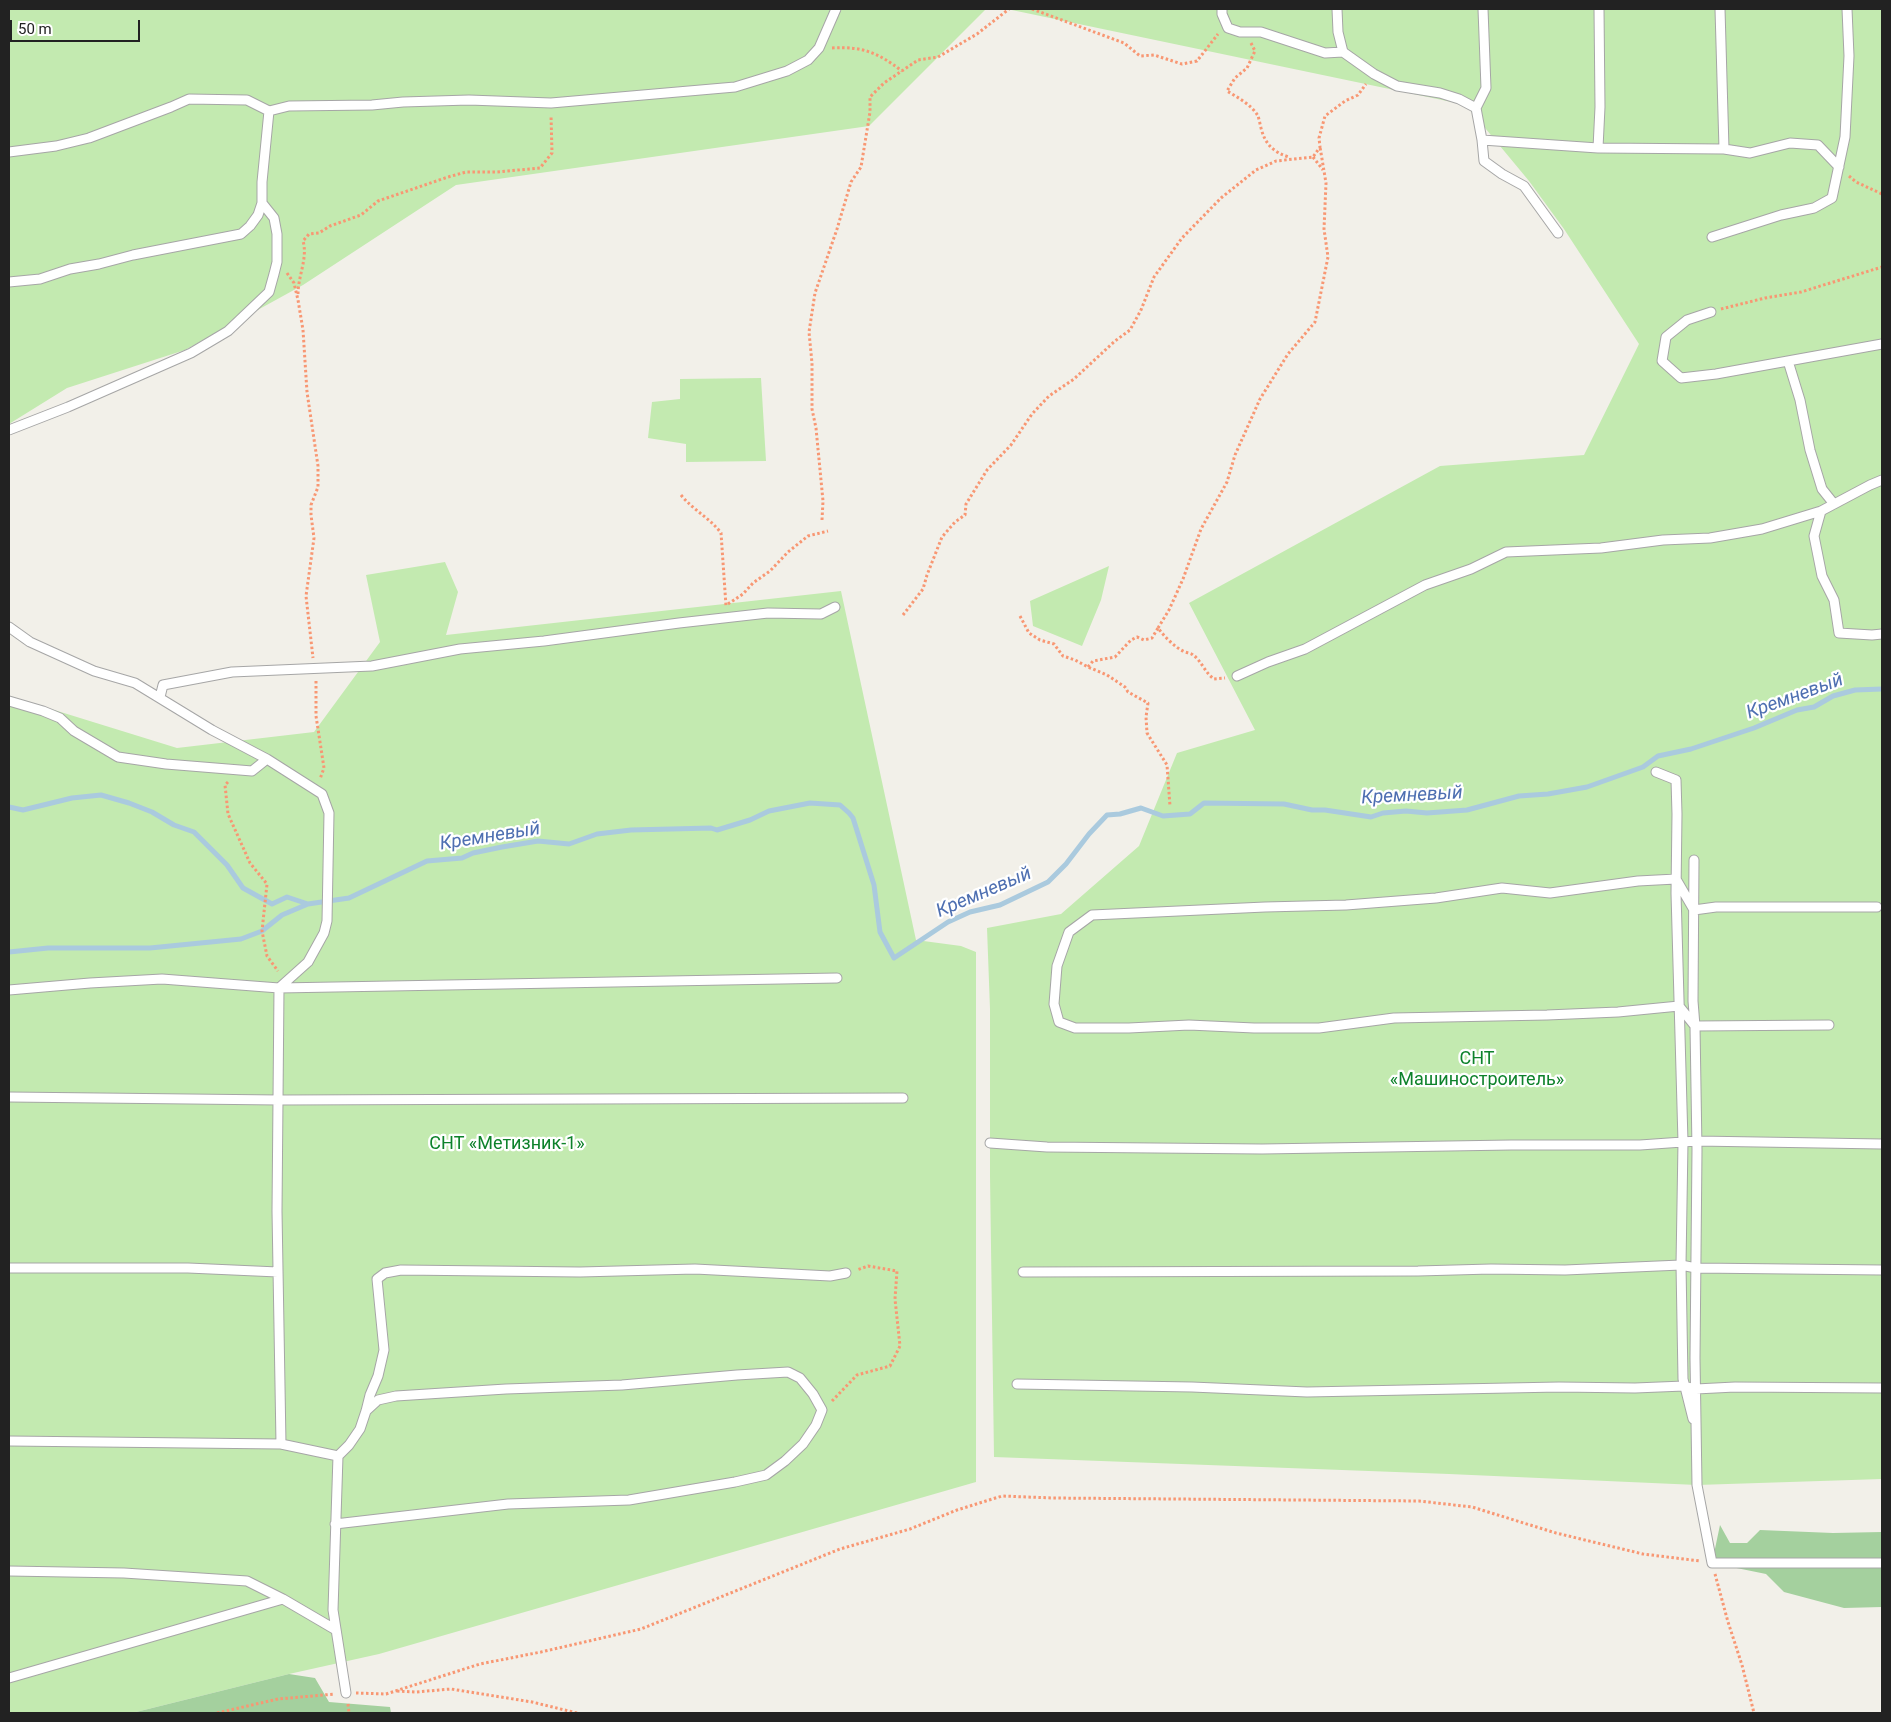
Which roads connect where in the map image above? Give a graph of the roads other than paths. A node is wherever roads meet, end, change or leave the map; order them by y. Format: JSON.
{"nodes":[{"id":1,"x":836,"y":9,"type":"edge"},
{"id":2,"x":1222,"y":9,"type":"edge"},
{"id":3,"x":1337,"y":9,"type":"edge"},
{"id":4,"x":1483,"y":9,"type":"edge"},
{"id":5,"x":1599,"y":9,"type":"edge"},
{"id":6,"x":1720,"y":9,"type":"edge"},
{"id":7,"x":1847,"y":9,"type":"edge"},
{"id":8,"x":1343,"y":52,"type":"junction"},
{"id":9,"x":1476,"y":108,"type":"junction"},
{"id":10,"x":269,"y":111,"type":"junction"},
{"id":11,"x":1482,"y":140,"type":"junction"},
{"id":12,"x":1598,"y":148,"type":"junction"},
{"id":13,"x":1724,"y":149,"type":"junction"},
{"id":14,"x":9,"y":152,"type":"edge"},
{"id":15,"x":1839,"y":167,"type":"junction"},
{"id":16,"x":262,"y":203,"type":"junction"},
{"id":17,"x":1558,"y":233,"type":"dead end"},
{"id":18,"x":1712,"y":237,"type":"dead end"},
{"id":19,"x":9,"y":282,"type":"edge"},
{"id":20,"x":1711,"y":312,"type":"road end"},
{"id":21,"x":1882,"y":344,"type":"edge"},
{"id":22,"x":1788,"y":361,"type":"junction"},
{"id":23,"x":9,"y":430,"type":"edge"},
{"id":24,"x":1882,"y":480,"type":"edge"},
{"id":25,"x":1834,"y":504,"type":"junction"},
{"id":26,"x":1821,"y":511,"type":"junction"},
{"id":27,"x":835,"y":607,"type":"dead end"},
{"id":28,"x":9,"y":627,"type":"edge"},
{"id":29,"x":1882,"y":634,"type":"edge"},
{"id":30,"x":1237,"y":676,"type":"road end"},
{"id":31,"x":160,"y":697,"type":"junction"},
{"id":32,"x":9,"y":702,"type":"edge"},
{"id":33,"x":268,"y":759,"type":"junction"},
{"id":34,"x":1656,"y":772,"type":"dead end"},
{"id":35,"x":1694,"y":860,"type":"dead end"},
{"id":36,"x":1676,"y":879,"type":"junction"},
{"id":37,"x":1877,"y":907,"type":"dead end"},
{"id":38,"x":1694,"y":910,"type":"junction"},
{"id":39,"x":837,"y":978,"type":"dead end"},
{"id":40,"x":279,"y":988,"type":"junction"},
{"id":41,"x":9,"y":990,"type":"edge"},
{"id":42,"x":1679,"y":1006,"type":"junction"},
{"id":43,"x":1829,"y":1025,"type":"dead end"},
{"id":44,"x":1696,"y":1026,"type":"junction"},
{"id":45,"x":9,"y":1097,"type":"edge"},
{"id":46,"x":903,"y":1098,"type":"dead end"},
{"id":47,"x":279,"y":1100,"type":"junction"},
{"id":48,"x":1697,"y":1141,"type":"junction"},
{"id":49,"x":1683,"y":1142,"type":"junction"},
{"id":50,"x":990,"y":1143,"type":"dead end"},
{"id":51,"x":1882,"y":1144,"type":"edge"},
{"id":52,"x":1681,"y":1265,"type":"junction"},
{"id":53,"x":9,"y":1268,"type":"edge"},
{"id":54,"x":1696,"y":1268,"type":"junction"},
{"id":55,"x":1882,"y":1270,"type":"edge"},
{"id":56,"x":278,"y":1272,"type":"junction"},
{"id":57,"x":1023,"y":1272,"type":"dead end"},
{"id":58,"x":846,"y":1273,"type":"road end"},
{"id":59,"x":1018,"y":1384,"type":"dead end"},
{"id":60,"x":1684,"y":1386,"type":"junction"},
{"id":61,"x":1882,"y":1388,"type":"edge"},
{"id":62,"x":1696,"y":1389,"type":"junction"},
{"id":63,"x":366,"y":1411,"type":"junction"},
{"id":64,"x":1696,"y":1433,"type":"junction"},
{"id":65,"x":9,"y":1440,"type":"edge"},
{"id":66,"x":281,"y":1444,"type":"junction"},
{"id":67,"x":338,"y":1456,"type":"junction"},
{"id":68,"x":336,"y":1524,"type":"junction"},
{"id":69,"x":1882,"y":1562,"type":"edge"},
{"id":70,"x":9,"y":1572,"type":"edge"},
{"id":71,"x":283,"y":1599,"type":"junction"},
{"id":72,"x":336,"y":1630,"type":"junction"},
{"id":73,"x":9,"y":1678,"type":"edge"},
{"id":74,"x":346,"y":1693,"type":"road end"}],
"edges":[{"from":1,"to":10,"type":"lane"},
{"from":2,"to":8,"type":"lane"},
{"from":3,"to":8,"type":"lane"},
{"from":4,"to":9,"type":"lane"},
{"from":5,"to":12,"type":"lane"},
{"from":6,"to":13,"type":"lane"},
{"from":7,"to":15,"type":"lane"},
{"from":8,"to":9,"type":"lane"},
{"from":9,"to":11,"type":"lane"},
{"from":10,"to":14,"type":"lane"},
{"from":10,"to":16,"type":"lane"},
{"from":11,"to":12,"type":"lane"},
{"from":11,"to":17,"type":"lane"},
{"from":12,"to":13,"type":"lane"},
{"from":13,"to":15,"type":"lane"},
{"from":15,"to":18,"type":"lane"},
{"from":16,"to":19,"type":"lane"},
{"from":16,"to":23,"type":"lane"},
{"from":20,"to":22,"type":"lane"},
{"from":21,"to":22,"type":"lane"},
{"from":22,"to":25,"type":"lane"},
{"from":24,"to":25,"type":"lane"},
{"from":25,"to":26,"type":"lane"},
{"from":26,"to":29,"type":"lane"},
{"from":26,"to":30,"type":"lane"},
{"from":27,"to":31,"type":"lane"},
{"from":28,"to":31,"type":"lane"},
{"from":31,"to":33,"type":"lane"},
{"from":32,"to":33,"type":"lane"},
{"from":33,"to":40,"type":"lane"},
{"from":34,"to":36,"type":"lane"},
{"from":35,"to":38,"type":"lane"},
{"from":36,"to":38,"type":"lane"},
{"from":36,"to":42,"type":"lane"},
{"from":36,"to":42,"type":"lane"},
{"from":37,"to":38,"type":"lane"},
{"from":38,"to":44,"type":"lane"},
{"from":39,"to":40,"type":"lane"},
{"from":40,"to":41,"type":"lane"},
{"from":40,"to":47,"type":"lane"},
{"from":42,"to":44,"type":"lane"},
{"from":42,"to":49,"type":"lane"},
{"from":43,"to":44,"type":"lane"},
{"from":44,"to":48,"type":"lane"},
{"from":45,"to":47,"type":"lane"},
{"from":46,"to":47,"type":"lane"},
{"from":47,"to":56,"type":"lane"},
{"from":48,"to":49,"type":"lane"},
{"from":48,"to":51,"type":"lane"},
{"from":48,"to":54,"type":"lane"},
{"from":49,"to":50,"type":"lane"},
{"from":49,"to":52,"type":"lane"},
{"from":52,"to":54,"type":"lane"},
{"from":52,"to":57,"type":"lane"},
{"from":52,"to":60,"type":"lane"},
{"from":53,"to":56,"type":"lane"},
{"from":54,"to":55,"type":"lane"},
{"from":54,"to":62,"type":"lane"},
{"from":56,"to":66,"type":"lane"},
{"from":58,"to":63,"type":"lane"},
{"from":59,"to":60,"type":"lane"},
{"from":60,"to":62,"type":"lane"},
{"from":60,"to":64,"type":"lane"},
{"from":61,"to":62,"type":"lane"},
{"from":62,"to":64,"type":"lane"},
{"from":63,"to":67,"type":"lane"},
{"from":63,"to":68,"type":"lane"},
{"from":64,"to":69,"type":"lane"},
{"from":65,"to":66,"type":"lane"},
{"from":66,"to":67,"type":"lane"},
{"from":67,"to":68,"type":"lane"},
{"from":68,"to":72,"type":"lane"},
{"from":70,"to":71,"type":"lane"},
{"from":71,"to":72,"type":"lane"},
{"from":71,"to":73,"type":"lane"},
{"from":72,"to":74,"type":"lane"}]}
